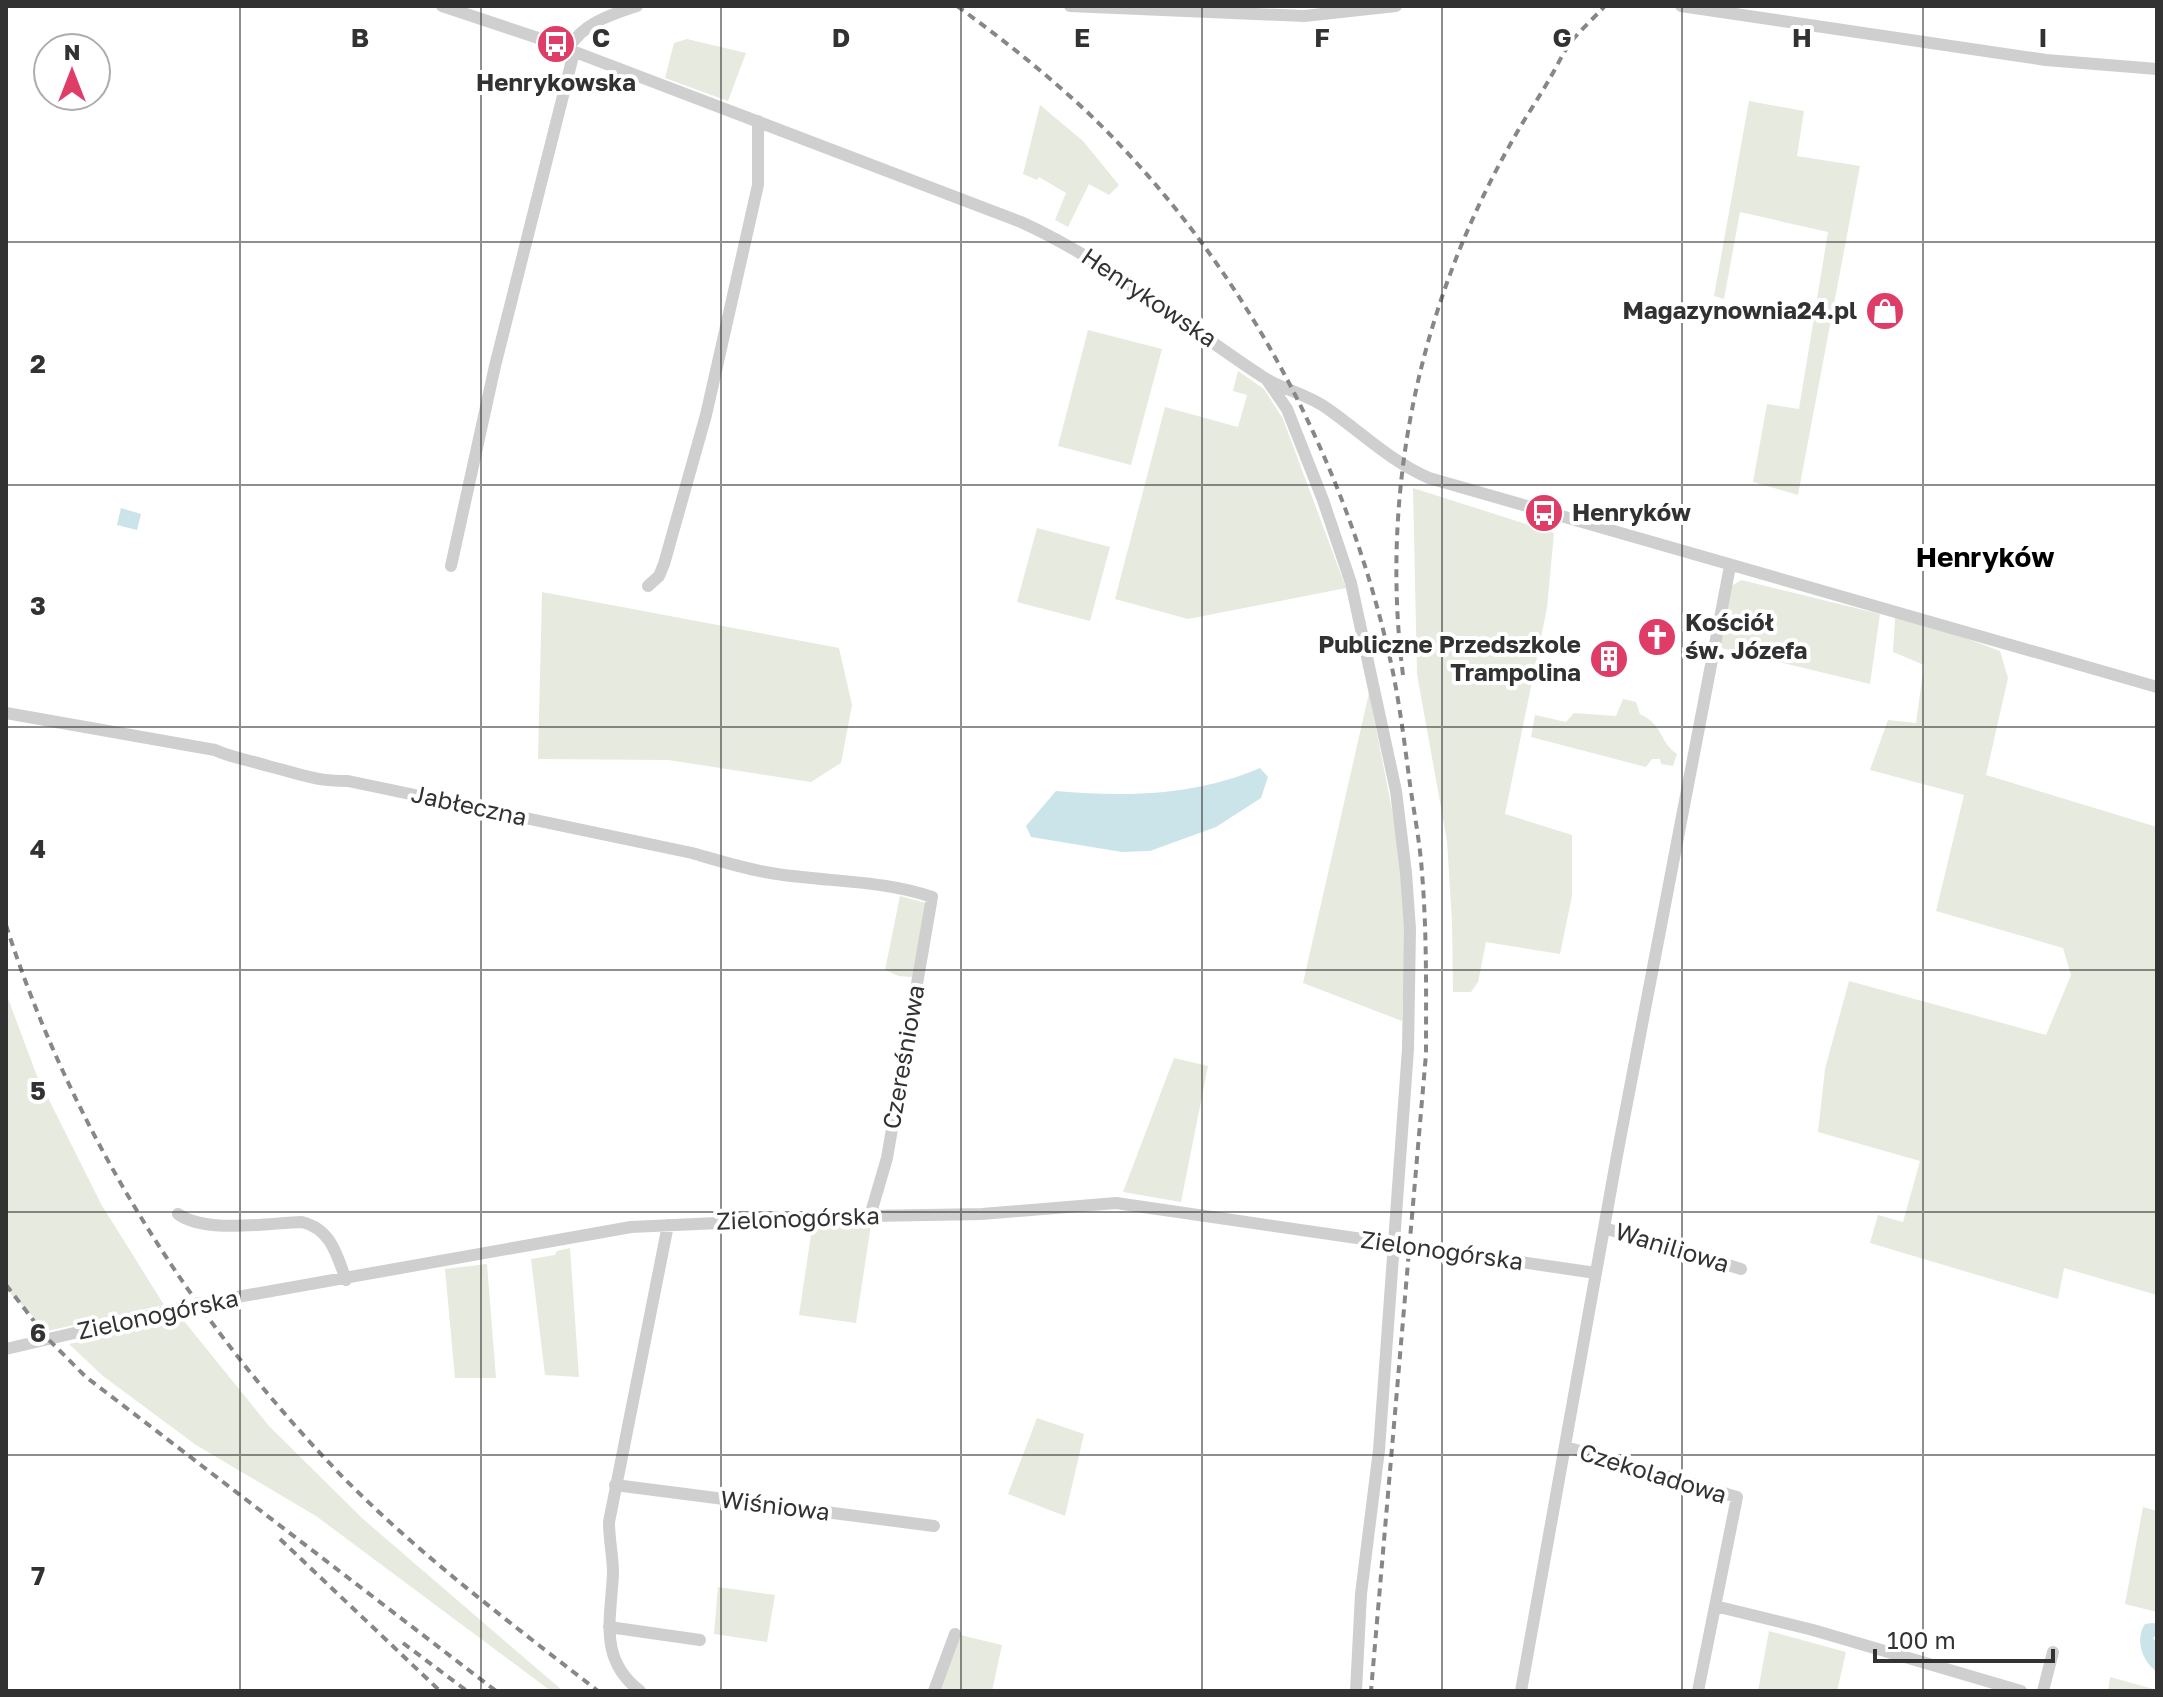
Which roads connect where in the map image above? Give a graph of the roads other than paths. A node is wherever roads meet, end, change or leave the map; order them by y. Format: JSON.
{"nodes":[{"id":1,"x":442,"y":6,"type":"edge"},
{"id":2,"x":637,"y":6,"type":"edge"},
{"id":3,"x":1070,"y":6,"type":"edge"},
{"id":4,"x":1396,"y":6,"type":"edge"},
{"id":5,"x":1681,"y":6,"type":"edge"},
{"id":6,"x":571,"y":50,"type":"junction"},
{"id":7,"x":2157,"y":69,"type":"edge"},
{"id":8,"x":758,"y":121,"type":"junction"},
{"id":9,"x":1266,"y":379,"type":"junction"},
{"id":10,"x":451,"y":566,"type":"dead end"},
{"id":11,"x":1730,"y":566,"type":"junction"},
{"id":12,"x":648,"y":586,"type":"dead end"},
{"id":13,"x":2157,"y":687,"type":"edge"},
{"id":14,"x":6,"y":713,"type":"edge"},
{"id":15,"x":932,"y":897,"type":"joint"},
{"id":16,"x":178,"y":1214,"type":"dead end"},
{"id":17,"x":870,"y":1216,"type":"junction"},
{"id":18,"x":668,"y":1225,"type":"junction"},
{"id":19,"x":1604,"y":1228,"type":"junction"},
{"id":20,"x":1394,"y":1244,"type":"junction"},
{"id":21,"x":1741,"y":1269,"type":"dead end"},
{"id":22,"x":1596,"y":1273,"type":"junction"},
{"id":23,"x":346,"y":1280,"type":"junction"},
{"id":24,"x":6,"y":1349,"type":"edge"},
{"id":25,"x":1566,"y":1447,"type":"junction"},
{"id":26,"x":615,"y":1485,"type":"junction"},
{"id":27,"x":934,"y":1526,"type":"dead end"},
{"id":28,"x":1715,"y":1606,"type":"junction"},
{"id":29,"x":609,"y":1627,"type":"junction"},
{"id":30,"x":955,"y":1634,"type":"dead end"},
{"id":31,"x":700,"y":1640,"type":"dead end"},
{"id":32,"x":2053,"y":1652,"type":"dead end"},
{"id":33,"x":640,"y":1691,"type":"edge"},
{"id":34,"x":934,"y":1691,"type":"edge"},
{"id":35,"x":1356,"y":1691,"type":"edge"},
{"id":36,"x":1521,"y":1691,"type":"edge"},
{"id":37,"x":1698,"y":1691,"type":"edge"},
{"id":38,"x":2021,"y":1691,"type":"edge"},
{"id":39,"x":2043,"y":1691,"type":"edge"}],
"edges":[{"from":1,"to":6,"type":"street","name":"Henrykowska"},
{"from":2,"to":6,"type":"street"},
{"from":3,"to":4,"type":"street"},
{"from":5,"to":7,"type":"street"},
{"from":6,"to":8,"type":"street","name":"Henrykowska"},
{"from":6,"to":10,"type":"street"},
{"from":8,"to":9,"type":"street","name":"Henrykowska"},
{"from":8,"to":12,"type":"street"},
{"from":9,"to":11,"type":"street","name":"Henrykowska"},
{"from":9,"to":20,"type":"street"},
{"from":11,"to":13,"type":"street","name":"Henrykowska"},
{"from":11,"to":19,"type":"street"},
{"from":14,"to":15,"type":"street","name":"Jabłeczna"},
{"from":15,"to":17,"type":"street","name":"Czereśniowa"},
{"from":16,"to":23,"type":"street"},
{"from":17,"to":18,"type":"street","name":"Zielonogórska"},
{"from":17,"to":20,"type":"street","name":"Zielonogórska"},
{"from":18,"to":23,"type":"street","name":"Zielonogórska"},
{"from":18,"to":26,"type":"street"},
{"from":19,"to":21,"type":"street","name":"Waniliowa"},
{"from":19,"to":22,"type":"street"},
{"from":20,"to":22,"type":"street","name":"Zielonogórska"},
{"from":20,"to":35,"type":"street"},
{"from":22,"to":25,"type":"street"},
{"from":23,"to":24,"type":"street","name":"Zielonogórska"},
{"from":25,"to":28,"type":"street","name":"Czekoladowa"},
{"from":25,"to":36,"type":"street"},
{"from":26,"to":27,"type":"street","name":"Wiśniowa"},
{"from":26,"to":29,"type":"street"},
{"from":28,"to":37,"type":"street","name":"Czekoladowa"},
{"from":28,"to":38,"type":"street"},
{"from":29,"to":31,"type":"street"},
{"from":29,"to":33,"type":"street"},
{"from":30,"to":34,"type":"street"},
{"from":32,"to":39,"type":"street"}]}
